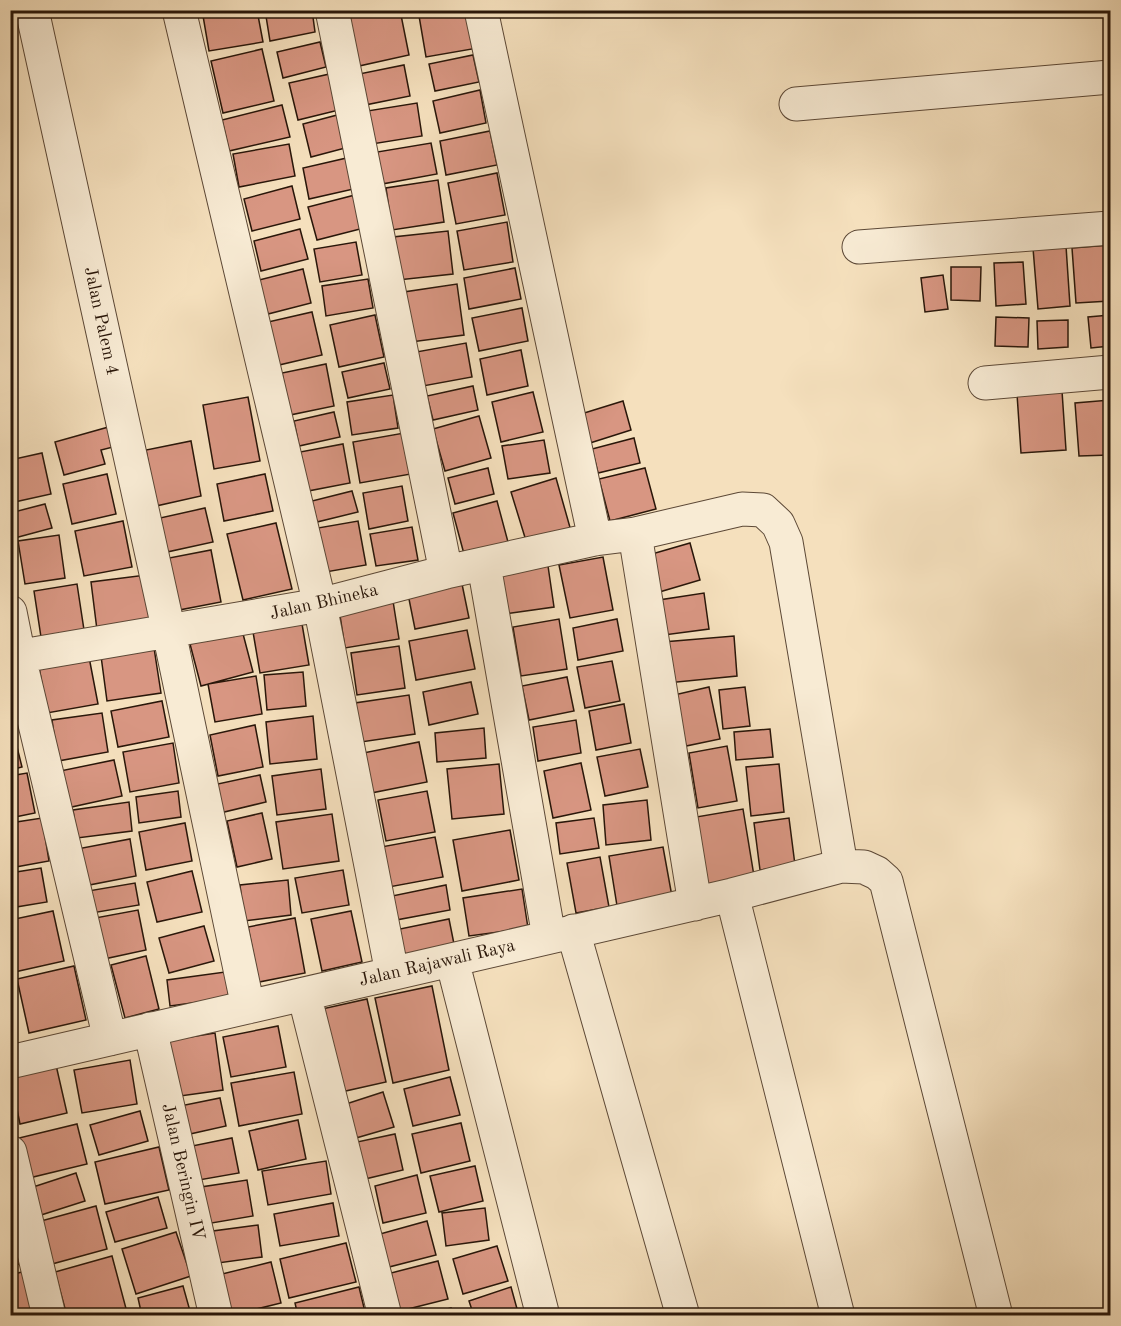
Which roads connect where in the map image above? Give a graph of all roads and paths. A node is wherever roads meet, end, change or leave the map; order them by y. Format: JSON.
{"nodes":[{"id":1,"x":179,"y":10,"type":"edge"},
{"id":2,"x":332,"y":10,"type":"edge"},
{"id":3,"x":481,"y":10,"type":"edge"},
{"id":4,"x":26,"y":22,"type":"edge"},
{"id":5,"x":1110,"y":77,"type":"edge"},
{"id":6,"x":796,"y":104,"type":"dead end"},
{"id":7,"x":1110,"y":228,"type":"edge"},
{"id":8,"x":859,"y":247,"type":"dead end"},
{"id":9,"x":1110,"y":372,"type":"edge"},
{"id":10,"x":985,"y":383,"type":"dead end"},
{"id":11,"x":635,"y":534,"type":"junction"},
{"id":12,"x":595,"y":539,"type":"junction"},
{"id":13,"x":484,"y":565,"type":"junction"},
{"id":14,"x":446,"y":572,"type":"junction"},
{"id":15,"x":320,"y":605,"type":"junction"},
{"id":16,"x":10,"y":612,"type":"edge"},
{"id":17,"x":169,"y":632,"type":"junction"},
{"id":18,"x":15,"y":658,"type":"edge"},
{"id":19,"x":853,"y":867,"type":"junction"},
{"id":20,"x":732,"y":895,"type":"junction"},
{"id":21,"x":695,"y":904,"type":"junction"},
{"id":22,"x":561,"y":934,"type":"junction"},
{"id":23,"x":452,"y":960,"type":"junction"},
{"id":24,"x":392,"y":973,"type":"junction"},
{"id":25,"x":304,"y":994,"type":"junction"},
{"id":26,"x":248,"y":1007,"type":"junction"},
{"id":27,"x":150,"y":1029,"type":"junction"},
{"id":28,"x":110,"y":1039,"type":"junction"},
{"id":29,"x":10,"y":1062,"type":"edge"},
{"id":30,"x":10,"y":1152,"type":"edge"},
{"id":31,"x":49,"y":1316,"type":"edge"},
{"id":32,"x":216,"y":1316,"type":"edge"},
{"id":33,"x":384,"y":1316,"type":"edge"},
{"id":34,"x":543,"y":1316,"type":"edge"},
{"id":35,"x":682,"y":1316,"type":"edge"},
{"id":36,"x":838,"y":1316,"type":"edge"},
{"id":37,"x":996,"y":1316,"type":"edge"}],
"edges":[{"from":1,"to":15,"type":"street"},
{"from":2,"to":14,"type":"street"},
{"from":3,"to":12,"type":"street"},
{"from":4,"to":17,"type":"street","name":"Jalan Palem 4"},
{"from":5,"to":6,"type":"street"},
{"from":7,"to":8,"type":"street"},
{"from":9,"to":10,"type":"street"},
{"from":11,"to":12,"type":"street","name":"Jalan Bhineka"},
{"from":11,"to":19,"type":"street","name":"Jalan Bhineka"},
{"from":11,"to":21,"type":"street"},
{"from":12,"to":13,"type":"street","name":"Jalan Bhineka"},
{"from":13,"to":14,"type":"street","name":"Jalan Bhineka"},
{"from":13,"to":22,"type":"street"},
{"from":14,"to":15,"type":"street","name":"Jalan Bhineka"},
{"from":15,"to":17,"type":"street","name":"Jalan Bhineka"},
{"from":15,"to":24,"type":"street"},
{"from":16,"to":18,"type":"street"},
{"from":17,"to":18,"type":"street","name":"Jalan Bhineka"},
{"from":17,"to":26,"type":"street","name":"Jalan Palem 4"},
{"from":18,"to":28,"type":"street"},
{"from":19,"to":20,"type":"street","name":"Jalan Rajawali Raya"},
{"from":19,"to":37,"type":"street"},
{"from":20,"to":21,"type":"street","name":"Jalan Rajawali Raya"},
{"from":20,"to":36,"type":"street"},
{"from":21,"to":22,"type":"street","name":"Jalan Rajawali Raya"},
{"from":22,"to":23,"type":"street","name":"Jalan Rajawali Raya"},
{"from":22,"to":35,"type":"street"},
{"from":23,"to":24,"type":"street","name":"Jalan Rajawali Raya"},
{"from":23,"to":34,"type":"street"},
{"from":24,"to":25,"type":"street","name":"Jalan Rajawali Raya"},
{"from":25,"to":26,"type":"street","name":"Jalan Rajawali Raya"},
{"from":25,"to":33,"type":"street"},
{"from":26,"to":27,"type":"street","name":"Jalan Rajawali Raya"},
{"from":27,"to":28,"type":"street","name":"Jalan Rajawali Raya"},
{"from":27,"to":32,"type":"street","name":"Jalan Beringin IV"},
{"from":28,"to":29,"type":"street","name":"Jalan Rajawali Raya"},
{"from":30,"to":31,"type":"street"}]}
